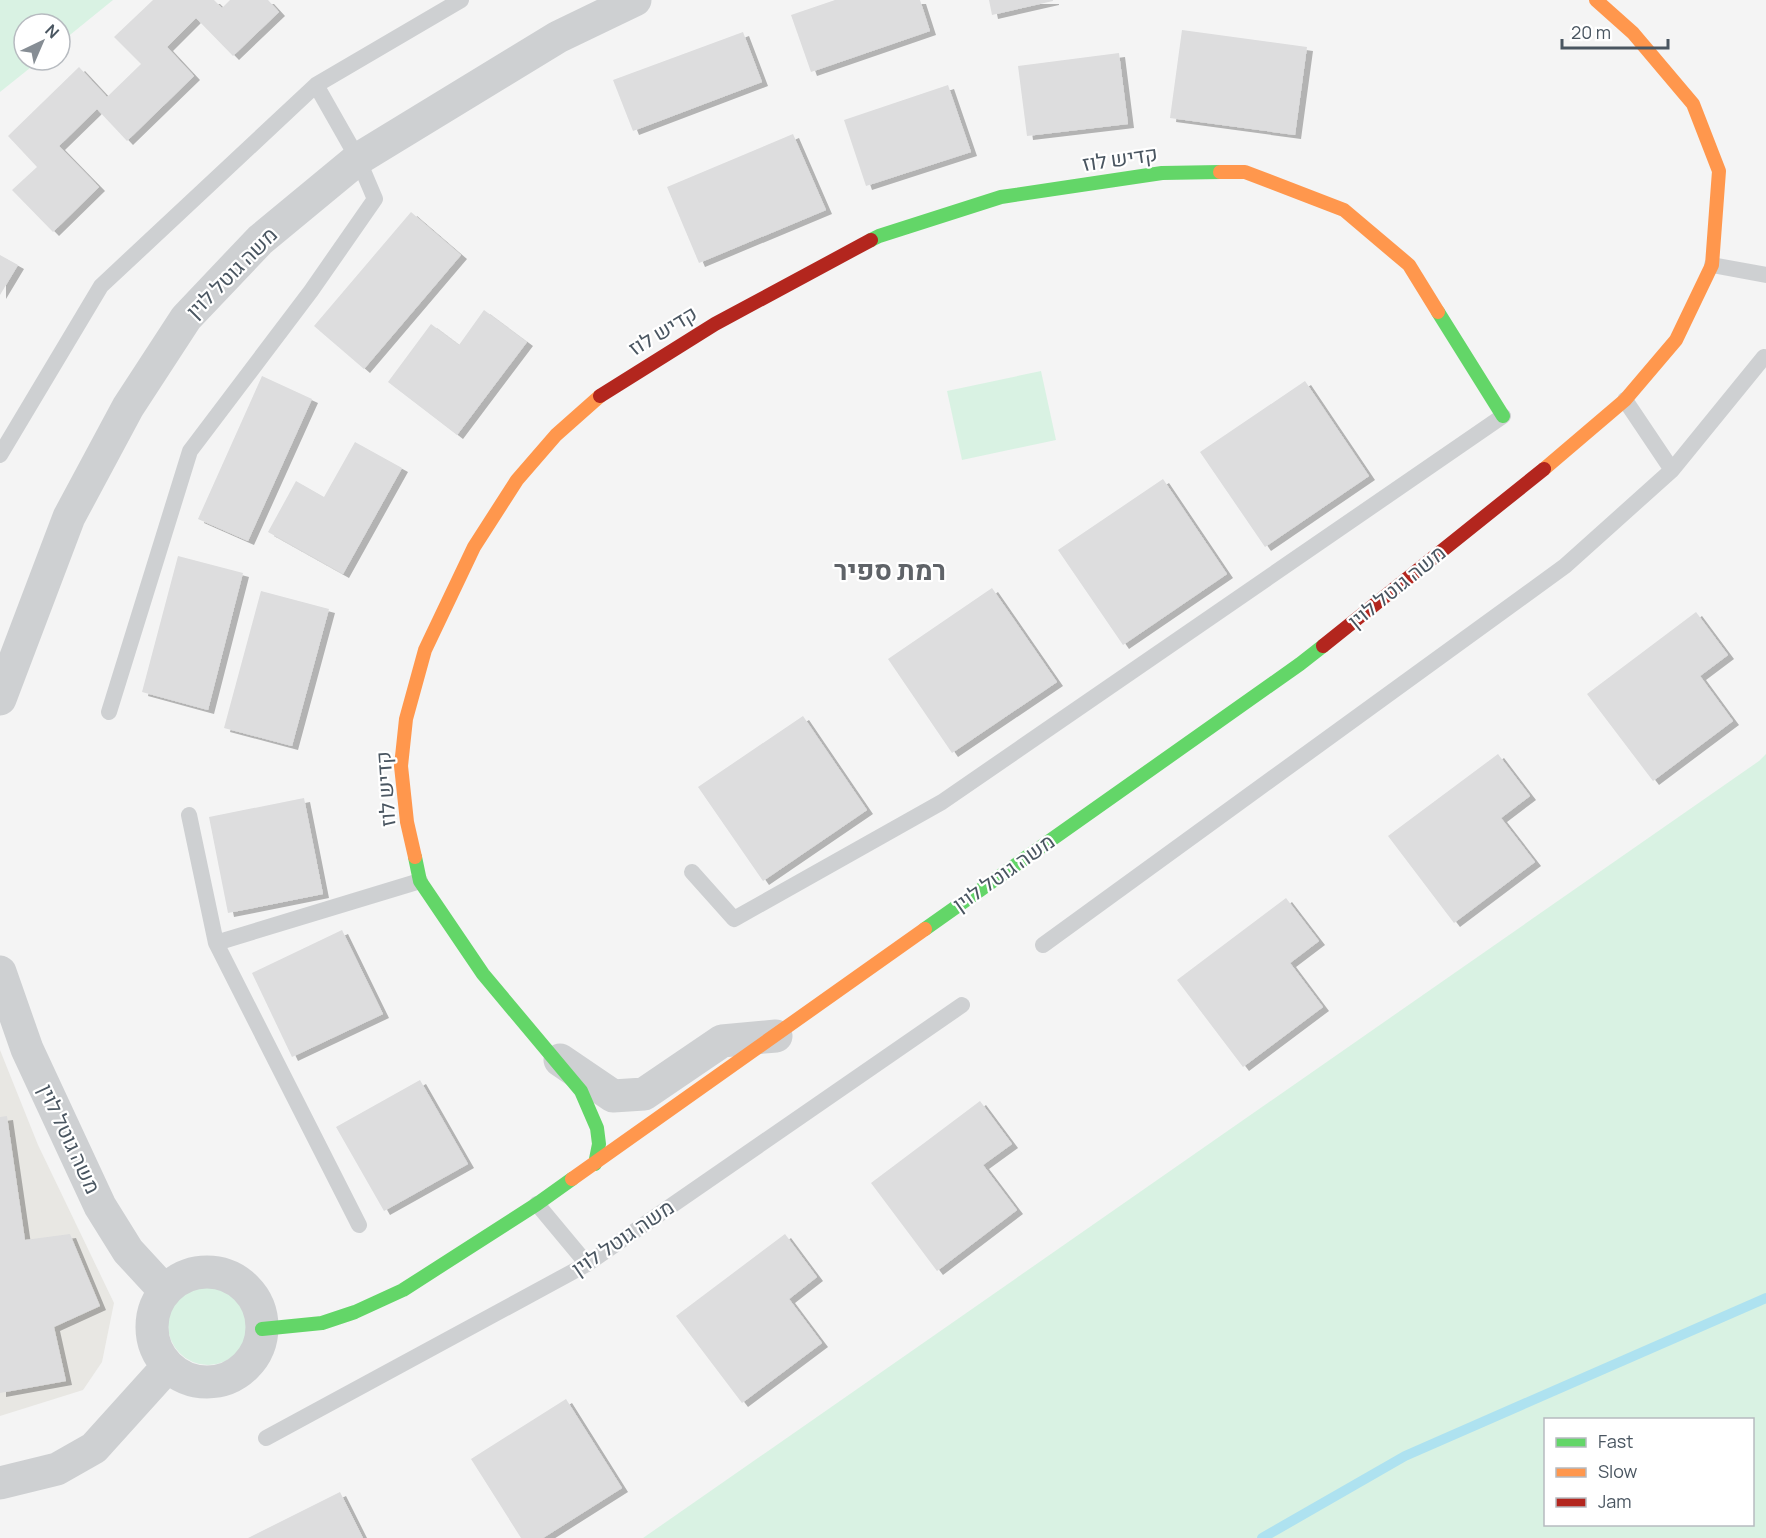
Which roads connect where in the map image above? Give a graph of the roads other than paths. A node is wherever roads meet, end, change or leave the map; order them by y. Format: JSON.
{"nodes":[{"id":1,"x":461,"y":0,"type":"edge"},
{"id":2,"x":635,"y":0,"type":"edge"},
{"id":3,"x":1596,"y":0,"type":"edge"},
{"id":4,"x":316,"y":85,"type":"junction"},
{"id":5,"x":358,"y":159,"type":"junction"},
{"id":6,"x":1712,"y":265,"type":"junction"},
{"id":7,"x":1766,"y":275,"type":"edge"},
{"id":8,"x":1764,"y":357,"type":"dead end"},
{"id":9,"x":1625,"y":400,"type":"junction"},
{"id":10,"x":1503,"y":416,"type":"joint"},
{"id":11,"x":0,"y":455,"type":"edge"},
{"id":12,"x":1672,"y":470,"type":"junction"},
{"id":13,"x":0,"y":699,"type":"edge"},
{"id":14,"x":109,"y":712,"type":"dead end"},
{"id":15,"x":189,"y":816,"type":"dead end"},
{"id":16,"x":692,"y":872,"type":"dead end"},
{"id":17,"x":420,"y":881,"type":"junction"},
{"id":18,"x":216,"y":943,"type":"junction"},
{"id":19,"x":1043,"y":945,"type":"dead end"},
{"id":20,"x":0,"y":972,"type":"edge"},
{"id":21,"x":962,"y":1005,"type":"dead end"},
{"id":22,"x":776,"y":1036,"type":"junction"},
{"id":23,"x":548,"y":1052,"type":"junction"},
{"id":24,"x":596,"y":1164,"type":"junction"},
{"id":25,"x":537,"y":1204,"type":"junction"},
{"id":26,"x":359,"y":1225,"type":"dead end"},
{"id":27,"x":587,"y":1264,"type":"junction"},
{"id":28,"x":164,"y":1290,"type":"junction"},
{"id":29,"x":262,"y":1329,"type":"junction"},
{"id":30,"x":168,"y":1366,"type":"junction"},
{"id":31,"x":266,"y":1438,"type":"dead end"},
{"id":32,"x":0,"y":1483,"type":"edge"}],
"edges":[{"from":1,"to":4,"type":"lane"},
{"from":2,"to":5,"type":"street","name":"משה גוטל לוין"},
{"from":3,"to":6,"type":"street","name":"משה גוטל לוין"},
{"from":4,"to":5,"type":"lane"},
{"from":4,"to":11,"type":"lane"},
{"from":5,"to":13,"type":"street","name":"משה גוטל לוין"},
{"from":5,"to":14,"type":"lane"},
{"from":6,"to":7,"type":"lane"},
{"from":6,"to":9,"type":"street","name":"משה גוטל לוין"},
{"from":8,"to":12,"type":"lane"},
{"from":9,"to":12,"type":"lane"},
{"from":9,"to":22,"type":"street","name":"משה גוטל לוין"},
{"from":10,"to":16,"type":"lane"},
{"from":10,"to":17,"type":"street","name":"קדיש לוז"},
{"from":12,"to":19,"type":"lane"},
{"from":15,"to":18,"type":"lane"},
{"from":17,"to":18,"type":"lane"},
{"from":17,"to":23,"type":"street","name":"קדיש לוז"},
{"from":18,"to":26,"type":"lane"},
{"from":20,"to":28,"type":"street","name":"משה גוטל לוין"},
{"from":21,"to":27,"type":"lane","name":"משה גוטל לוין"},
{"from":22,"to":23,"type":"street"},
{"from":22,"to":24,"type":"street","name":"משה גוטל לוין"},
{"from":23,"to":24,"type":"street","name":"קדיש לוז"},
{"from":24,"to":25,"type":"street","name":"משה גוטל לוין"},
{"from":25,"to":27,"type":"lane"},
{"from":25,"to":29,"type":"street"},
{"from":27,"to":31,"type":"lane","name":"משה גוטל לוין"},
{"from":28,"to":29,"type":"street"},
{"from":28,"to":30,"type":"street"},
{"from":29,"to":30,"type":"street"},
{"from":30,"to":32,"type":"street"}]}
